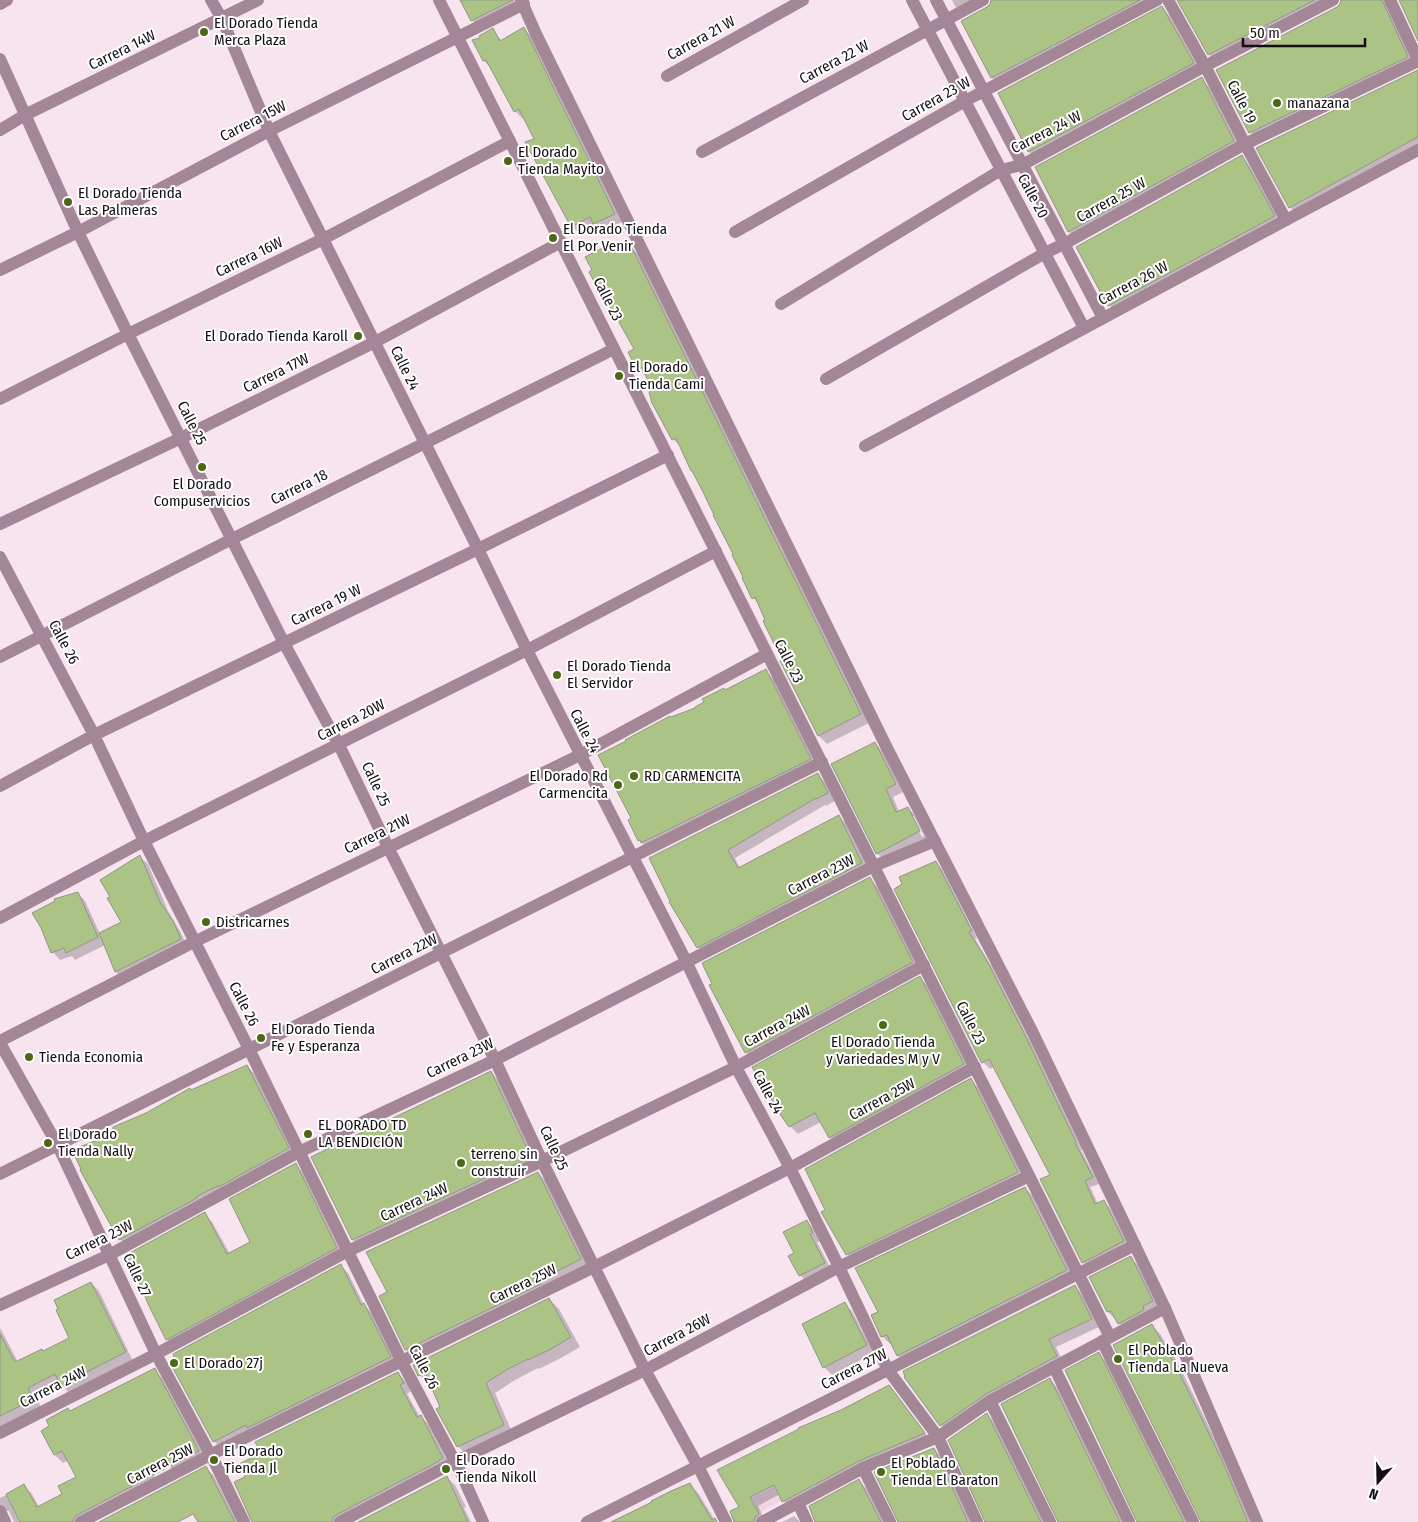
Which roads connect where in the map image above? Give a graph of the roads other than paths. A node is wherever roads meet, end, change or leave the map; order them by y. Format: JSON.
{"nodes":[{"id":1,"x":6,"y":0,"type":"edge"},
{"id":2,"x":211,"y":0,"type":"edge"},
{"id":3,"x":258,"y":0,"type":"edge"},
{"id":4,"x":439,"y":0,"type":"edge"},
{"id":5,"x":803,"y":0,"type":"edge"},
{"id":6,"x":912,"y":0,"type":"edge"},
{"id":7,"x":936,"y":0,"type":"edge"},
{"id":8,"x":983,"y":0,"type":"edge"},
{"id":9,"x":1156,"y":0,"type":"edge"},
{"id":10,"x":1168,"y":0,"type":"edge"},
{"id":11,"x":1333,"y":0,"type":"edge"},
{"id":12,"x":1390,"y":0,"type":"edge"},
{"id":13,"x":522,"y":2,"type":"edge"},
{"id":14,"x":0,"y":4,"type":"edge"},
{"id":15,"x":222,"y":19,"type":"junction"},
{"id":16,"x":946,"y":20,"type":"junction"},
{"id":17,"x":928,"y":30,"type":"junction"},
{"id":18,"x":457,"y":36,"type":"junction"},
{"id":19,"x":0,"y":60,"type":"edge"},
{"id":20,"x":1418,"y":60,"type":"edge"},
{"id":21,"x":1205,"y":66,"type":"junction"},
{"id":22,"x":666,"y":76,"type":"dead end"},
{"id":23,"x":984,"y":91,"type":"junction"},
{"id":24,"x":965,"y":101,"type":"junction"},
{"id":25,"x":25,"y":115,"type":"junction"},
{"id":26,"x":0,"y":130,"type":"edge"},
{"id":27,"x":268,"y":131,"type":"junction"},
{"id":28,"x":510,"y":141,"type":"junction"},
{"id":29,"x":1245,"y":144,"type":"junction"},
{"id":30,"x":1418,"y":150,"type":"edge"},
{"id":31,"x":702,"y":152,"type":"dead end"},
{"id":32,"x":1022,"y":164,"type":"junction"},
{"id":33,"x":1001,"y":170,"type":"junction"},
{"id":34,"x":1286,"y":220,"type":"junction"},
{"id":35,"x":78,"y":232,"type":"junction"},
{"id":36,"x":735,"y":232,"type":"dead end"},
{"id":37,"x":323,"y":239,"type":"junction"},
{"id":38,"x":561,"y":242,"type":"junction"},
{"id":39,"x":1064,"y":244,"type":"junction"},
{"id":40,"x":1044,"y":253,"type":"junction"},
{"id":41,"x":0,"y":270,"type":"edge"},
{"id":42,"x":781,"y":304,"type":"dead end"},
{"id":43,"x":1103,"y":318,"type":"junction"},
{"id":44,"x":1084,"y":328,"type":"junction"},
{"id":45,"x":128,"y":334,"type":"junction"},
{"id":46,"x":375,"y":342,"type":"junction"},
{"id":47,"x":614,"y":349,"type":"junction"},
{"id":48,"x":826,"y":379,"type":"dead end"},
{"id":49,"x":0,"y":399,"type":"edge"},
{"id":50,"x":181,"y":438,"type":"junction"},
{"id":51,"x":424,"y":444,"type":"junction"},
{"id":52,"x":865,"y":446,"type":"dead end"},
{"id":53,"x":668,"y":455,"type":"junction"},
{"id":54,"x":0,"y":524,"type":"edge"},
{"id":55,"x":232,"y":539,"type":"junction"},
{"id":56,"x":478,"y":549,"type":"junction"},
{"id":57,"x":716,"y":551,"type":"junction"},
{"id":58,"x":0,"y":557,"type":"edge"},
{"id":59,"x":42,"y":636,"type":"junction"},
{"id":60,"x":284,"y":643,"type":"junction"},
{"id":61,"x":526,"y":650,"type":"junction"},
{"id":62,"x":768,"y":654,"type":"junction"},
{"id":63,"x":0,"y":657,"type":"edge"},
{"id":64,"x":94,"y":736,"type":"junction"},
{"id":65,"x":340,"y":744,"type":"junction"},
{"id":66,"x":580,"y":756,"type":"junction"},
{"id":67,"x":822,"y":762,"type":"junction"},
{"id":68,"x":0,"y":786,"type":"edge"},
{"id":69,"x":144,"y":841,"type":"junction"},
{"id":70,"x":935,"y":841,"type":"junction"},
{"id":71,"x":388,"y":847,"type":"junction"},
{"id":72,"x":632,"y":858,"type":"junction"},
{"id":73,"x":874,"y":866,"type":"junction"},
{"id":74,"x":0,"y":918,"type":"edge"},
{"id":75,"x":194,"y":942,"type":"junction"},
{"id":76,"x":441,"y":953,"type":"junction"},
{"id":77,"x":686,"y":961,"type":"junction"},
{"id":78,"x":924,"y":965,"type":"junction"},
{"id":79,"x":0,"y":1042,"type":"edge"},
{"id":80,"x":249,"y":1049,"type":"junction"},
{"id":81,"x":495,"y":1060,"type":"junction"},
{"id":82,"x":736,"y":1067,"type":"junction"},
{"id":83,"x":975,"y":1067,"type":"junction"},
{"id":84,"x":58,"y":1146,"type":"junction"},
{"id":85,"x":299,"y":1152,"type":"junction"},
{"id":86,"x":542,"y":1161,"type":"junction"},
{"id":87,"x":790,"y":1168,"type":"junction"},
{"id":88,"x":0,"y":1174,"type":"edge"},
{"id":89,"x":1029,"y":1176,"type":"junction"},
{"id":90,"x":1135,"y":1244,"type":"junction"},
{"id":91,"x":348,"y":1251,"type":"junction"},
{"id":92,"x":109,"y":1255,"type":"junction"},
{"id":93,"x":594,"y":1267,"type":"junction"},
{"id":94,"x":840,"y":1267,"type":"junction"},
{"id":95,"x":1078,"y":1273,"type":"junction"},
{"id":96,"x":0,"y":1305,"type":"edge"},
{"id":97,"x":1165,"y":1308,"type":"junction"},
{"id":98,"x":1106,"y":1339,"type":"junction"},
{"id":99,"x":156,"y":1354,"type":"junction"},
{"id":100,"x":402,"y":1362,"type":"junction"},
{"id":101,"x":1054,"y":1367,"type":"junction"},
{"id":102,"x":645,"y":1370,"type":"junction"},
{"id":103,"x":888,"y":1370,"type":"junction"},
{"id":104,"x":990,"y":1401,"type":"junction"},
{"id":105,"x":0,"y":1433,"type":"edge"},
{"id":106,"x":938,"y":1438,"type":"junction"},
{"id":107,"x":210,"y":1456,"type":"junction"},
{"id":108,"x":455,"y":1462,"type":"junction"},
{"id":109,"x":698,"y":1466,"type":"junction"},
{"id":110,"x":863,"y":1468,"type":"junction"},
{"id":111,"x":798,"y":1503,"type":"junction"},
{"id":112,"x":0,"y":1511,"type":"edge"},
{"id":113,"x":5,"y":1522,"type":"edge"},
{"id":114,"x":81,"y":1522,"type":"edge"},
{"id":115,"x":244,"y":1522,"type":"edge"},
{"id":116,"x":340,"y":1522,"type":"edge"},
{"id":117,"x":484,"y":1522,"type":"edge"},
{"id":118,"x":587,"y":1522,"type":"edge"},
{"id":119,"x":726,"y":1522,"type":"edge"},
{"id":120,"x":762,"y":1522,"type":"edge"},
{"id":121,"x":808,"y":1522,"type":"edge"},
{"id":122,"x":890,"y":1522,"type":"edge"},
{"id":123,"x":976,"y":1522,"type":"edge"},
{"id":124,"x":1050,"y":1522,"type":"edge"},
{"id":125,"x":1129,"y":1522,"type":"edge"},
{"id":126,"x":1193,"y":1522,"type":"edge"},
{"id":127,"x":1256,"y":1522,"type":"edge"}],
"edges":[{"from":1,"to":14,"type":"street"},
{"from":2,"to":15,"type":"street","name":"Calle 24"},
{"from":3,"to":15,"type":"street","name":"Carrera 14W"},
{"from":4,"to":18,"type":"street","name":"Calle 23"},
{"from":5,"to":22,"type":"street","name":"Carrera 21 W"},
{"from":6,"to":17,"type":"street","name":"Calle 20"},
{"from":7,"to":16,"type":"street","name":"Calle 20"},
{"from":8,"to":16,"type":"street","name":"Carrera 22 W"},
{"from":9,"to":23,"type":"street","name":"Carrera 23 W"},
{"from":10,"to":21,"type":"street","name":"Calle 19"},
{"from":11,"to":21,"type":"street","name":"Carrera 24 W"},
{"from":12,"to":20,"type":"street"},
{"from":13,"to":18,"type":"street","name":"Carrera 15W"},
{"from":13,"to":70,"type":"street"},
{"from":15,"to":25,"type":"street","name":"Carrera 14W"},
{"from":15,"to":27,"type":"street","name":"Calle 24"},
{"from":16,"to":17,"type":"street","name":"Carrera 22 W"},
{"from":16,"to":23,"type":"street","name":"Calle 20"},
{"from":17,"to":24,"type":"street","name":"Calle 20"},
{"from":17,"to":31,"type":"street","name":"Carrera 22 W"},
{"from":18,"to":27,"type":"street","name":"Carrera 15W"},
{"from":18,"to":28,"type":"street","name":"Calle 23"},
{"from":19,"to":25,"type":"street","name":"Calle 25"},
{"from":20,"to":29,"type":"street","name":"Carrera 25 W"},
{"from":21,"to":29,"type":"street","name":"Calle 19"},
{"from":21,"to":32,"type":"street","name":"Carrera 24 W"},
{"from":23,"to":24,"type":"street","name":"Carrera 23 W"},
{"from":23,"to":32,"type":"street","name":"Calle 20"},
{"from":24,"to":33,"type":"street","name":"Calle 20"},
{"from":24,"to":36,"type":"street","name":"Carrera 23 W"},
{"from":25,"to":26,"type":"street","name":"Carrera 14W"},
{"from":25,"to":35,"type":"street","name":"Calle 25"},
{"from":27,"to":35,"type":"street","name":"Carrera 15W"},
{"from":27,"to":37,"type":"street","name":"Calle 24"},
{"from":28,"to":37,"type":"street","name":"Carrera 16W"},
{"from":28,"to":38,"type":"street","name":"Calle 23"},
{"from":29,"to":34,"type":"street","name":"Calle 19"},
{"from":29,"to":39,"type":"street","name":"Carrera 25 W"},
{"from":30,"to":34,"type":"street","name":"Carrera 26 W"},
{"from":32,"to":33,"type":"street","name":"Carrera 24 W"},
{"from":32,"to":39,"type":"street","name":"Calle 20"},
{"from":33,"to":40,"type":"street","name":"Calle 20"},
{"from":33,"to":42,"type":"street","name":"Carrera 24 W"},
{"from":34,"to":43,"type":"street","name":"Carrera 26 W"},
{"from":35,"to":41,"type":"street","name":"Carrera 15W"},
{"from":35,"to":45,"type":"street","name":"Calle 25"},
{"from":37,"to":45,"type":"street","name":"Carrera 16W"},
{"from":37,"to":46,"type":"street","name":"Calle 24"},
{"from":38,"to":46,"type":"street","name":"Carrera 17W"},
{"from":38,"to":47,"type":"street","name":"Calle 23"},
{"from":39,"to":40,"type":"street","name":"Carrera 25 W"},
{"from":39,"to":43,"type":"street","name":"Calle 20"},
{"from":40,"to":44,"type":"street","name":"Calle 20"},
{"from":40,"to":48,"type":"street","name":"Carrera 25 W"},
{"from":43,"to":44,"type":"street","name":"Carrera 26 W"},
{"from":44,"to":52,"type":"street","name":"Carrera 26 W"},
{"from":45,"to":49,"type":"street","name":"Carrera 16W"},
{"from":45,"to":50,"type":"street","name":"Calle 25"},
{"from":46,"to":50,"type":"street","name":"Carrera 17W"},
{"from":46,"to":51,"type":"street","name":"Calle 24"},
{"from":47,"to":51,"type":"street","name":"Carrera 18"},
{"from":47,"to":53,"type":"street","name":"Calle 23"},
{"from":50,"to":54,"type":"street","name":"Carrera 17W"},
{"from":50,"to":55,"type":"street","name":"Calle 25"},
{"from":51,"to":55,"type":"street","name":"Carrera 18"},
{"from":51,"to":56,"type":"street","name":"Calle 24"},
{"from":53,"to":56,"type":"street","name":"Carrera 19 W"},
{"from":53,"to":57,"type":"street","name":"Calle 23"},
{"from":55,"to":59,"type":"street","name":"Carrera 18"},
{"from":55,"to":60,"type":"street","name":"Calle 25"},
{"from":56,"to":60,"type":"street","name":"Carrera 19 W"},
{"from":56,"to":61,"type":"street","name":"Calle 24"},
{"from":57,"to":61,"type":"street","name":"Carrera 20W"},
{"from":57,"to":62,"type":"street","name":"Calle 23"},
{"from":58,"to":59,"type":"street","name":"Calle 26"},
{"from":59,"to":63,"type":"street","name":"Carrera 18"},
{"from":59,"to":64,"type":"street","name":"Calle 26"},
{"from":60,"to":64,"type":"street","name":"Carrera 19 W"},
{"from":60,"to":65,"type":"street","name":"Calle 25"},
{"from":61,"to":65,"type":"street","name":"Carrera 20W"},
{"from":61,"to":66,"type":"street","name":"Calle 24"},
{"from":62,"to":66,"type":"street","name":"Carrera 21W"},
{"from":62,"to":67,"type":"street","name":"Calle 23"},
{"from":64,"to":68,"type":"street","name":"Carrera 19 W"},
{"from":64,"to":69,"type":"street","name":"Calle 26"},
{"from":65,"to":69,"type":"street","name":"Carrera 20W"},
{"from":65,"to":71,"type":"street","name":"Calle 25"},
{"from":66,"to":71,"type":"street","name":"Carrera 21W"},
{"from":66,"to":72,"type":"street","name":"Calle 24"},
{"from":67,"to":72,"type":"street","name":"Carrera 22W"},
{"from":67,"to":73,"type":"street","name":"Calle 23"},
{"from":69,"to":74,"type":"street","name":"Carrera 20W"},
{"from":69,"to":75,"type":"street","name":"Calle 26"},
{"from":70,"to":73,"type":"street","name":"Carrera 23W"},
{"from":70,"to":90,"type":"street"},
{"from":71,"to":75,"type":"street","name":"Carrera 21W"},
{"from":71,"to":76,"type":"street","name":"Calle 25"},
{"from":72,"to":76,"type":"street","name":"Carrera 22W"},
{"from":72,"to":77,"type":"street","name":"Calle 24"},
{"from":73,"to":77,"type":"street","name":"Carrera 23W"},
{"from":73,"to":78,"type":"street","name":"Calle 23"},
{"from":75,"to":79,"type":"street","name":"Carrera 21W"},
{"from":75,"to":80,"type":"street","name":"Calle 26"},
{"from":76,"to":80,"type":"street","name":"Carrera 22W"},
{"from":76,"to":81,"type":"street","name":"Calle 25"},
{"from":77,"to":81,"type":"street","name":"Carrera 23W"},
{"from":77,"to":82,"type":"street","name":"Calle 24"},
{"from":78,"to":82,"type":"street","name":"Carrera 24W"},
{"from":78,"to":83,"type":"street","name":"Calle 23"},
{"from":79,"to":84,"type":"street","name":"Calle 27"},
{"from":80,"to":84,"type":"street","name":"Carrera 22W"},
{"from":80,"to":85,"type":"street","name":"Calle 26"},
{"from":81,"to":85,"type":"street","name":"Carrera 23W"},
{"from":81,"to":86,"type":"street","name":"Calle 25"},
{"from":82,"to":86,"type":"street","name":"Carrera 24W"},
{"from":82,"to":87,"type":"street","name":"Calle 24"},
{"from":83,"to":87,"type":"street","name":"Carrera 25W"},
{"from":83,"to":89,"type":"street","name":"Calle 23"},
{"from":84,"to":88,"type":"street","name":"Carrera 22W"},
{"from":84,"to":92,"type":"street","name":"Calle 27"},
{"from":85,"to":91,"type":"street","name":"Calle 26"},
{"from":85,"to":92,"type":"street","name":"Carrera 23W"},
{"from":86,"to":91,"type":"street","name":"Carrera 24W"},
{"from":86,"to":93,"type":"street","name":"Calle 25"},
{"from":87,"to":93,"type":"street","name":"Carrera 25W"},
{"from":87,"to":94,"type":"street","name":"Calle 24"},
{"from":89,"to":94,"type":"street","name":"Carrera 26W"},
{"from":89,"to":95,"type":"street","name":"Calle 23"},
{"from":90,"to":95,"type":"street","name":"Carrera 27W"},
{"from":90,"to":97,"type":"street"},
{"from":91,"to":99,"type":"street","name":"Carrera 24W"},
{"from":91,"to":100,"type":"street","name":"Calle 26"},
{"from":92,"to":96,"type":"street","name":"Carrera 23W"},
{"from":92,"to":99,"type":"street","name":"Calle 27"},
{"from":93,"to":100,"type":"street","name":"Carrera 25W"},
{"from":93,"to":102,"type":"street","name":"Calle 25"},
{"from":94,"to":102,"type":"street","name":"Carrera 26W"},
{"from":94,"to":103,"type":"street","name":"Calle 24"},
{"from":95,"to":98,"type":"street","name":"Calle 23"},
{"from":95,"to":103,"type":"street","name":"Carrera 27W"},
{"from":97,"to":98,"type":"street"},
{"from":97,"to":127,"type":"street"},
{"from":98,"to":101,"type":"street"},
{"from":98,"to":126,"type":"street","name":"Calle 23"},
{"from":99,"to":105,"type":"street","name":"Carrera 24W"},
{"from":99,"to":107,"type":"street","name":"Calle 27"},
{"from":100,"to":107,"type":"street","name":"Carrera 25W"},
{"from":100,"to":108,"type":"street","name":"Calle 26"},
{"from":101,"to":104,"type":"street"},
{"from":101,"to":125,"type":"street"},
{"from":102,"to":108,"type":"street","name":"Carrera 26W"},
{"from":102,"to":109,"type":"street","name":"Calle 25"},
{"from":103,"to":106,"type":"street","name":"Calle 24"},
{"from":103,"to":109,"type":"street","name":"Carrera 27W"},
{"from":104,"to":106,"type":"street"},
{"from":104,"to":124,"type":"street"},
{"from":106,"to":110,"type":"street"},
{"from":106,"to":123,"type":"street","name":"Calle 24"},
{"from":107,"to":114,"type":"street","name":"Carrera 25W"},
{"from":107,"to":115,"type":"street","name":"Calle 27"},
{"from":108,"to":116,"type":"street","name":"Carrera 26W"},
{"from":108,"to":117,"type":"street","name":"Calle 26"},
{"from":109,"to":118,"type":"street","name":"Carrera 27W"},
{"from":109,"to":119,"type":"street","name":"Calle 25"},
{"from":110,"to":111,"type":"street"},
{"from":110,"to":122,"type":"street"},
{"from":111,"to":120,"type":"street"},
{"from":111,"to":121,"type":"street"},
{"from":112,"to":113,"type":"street"}]}
